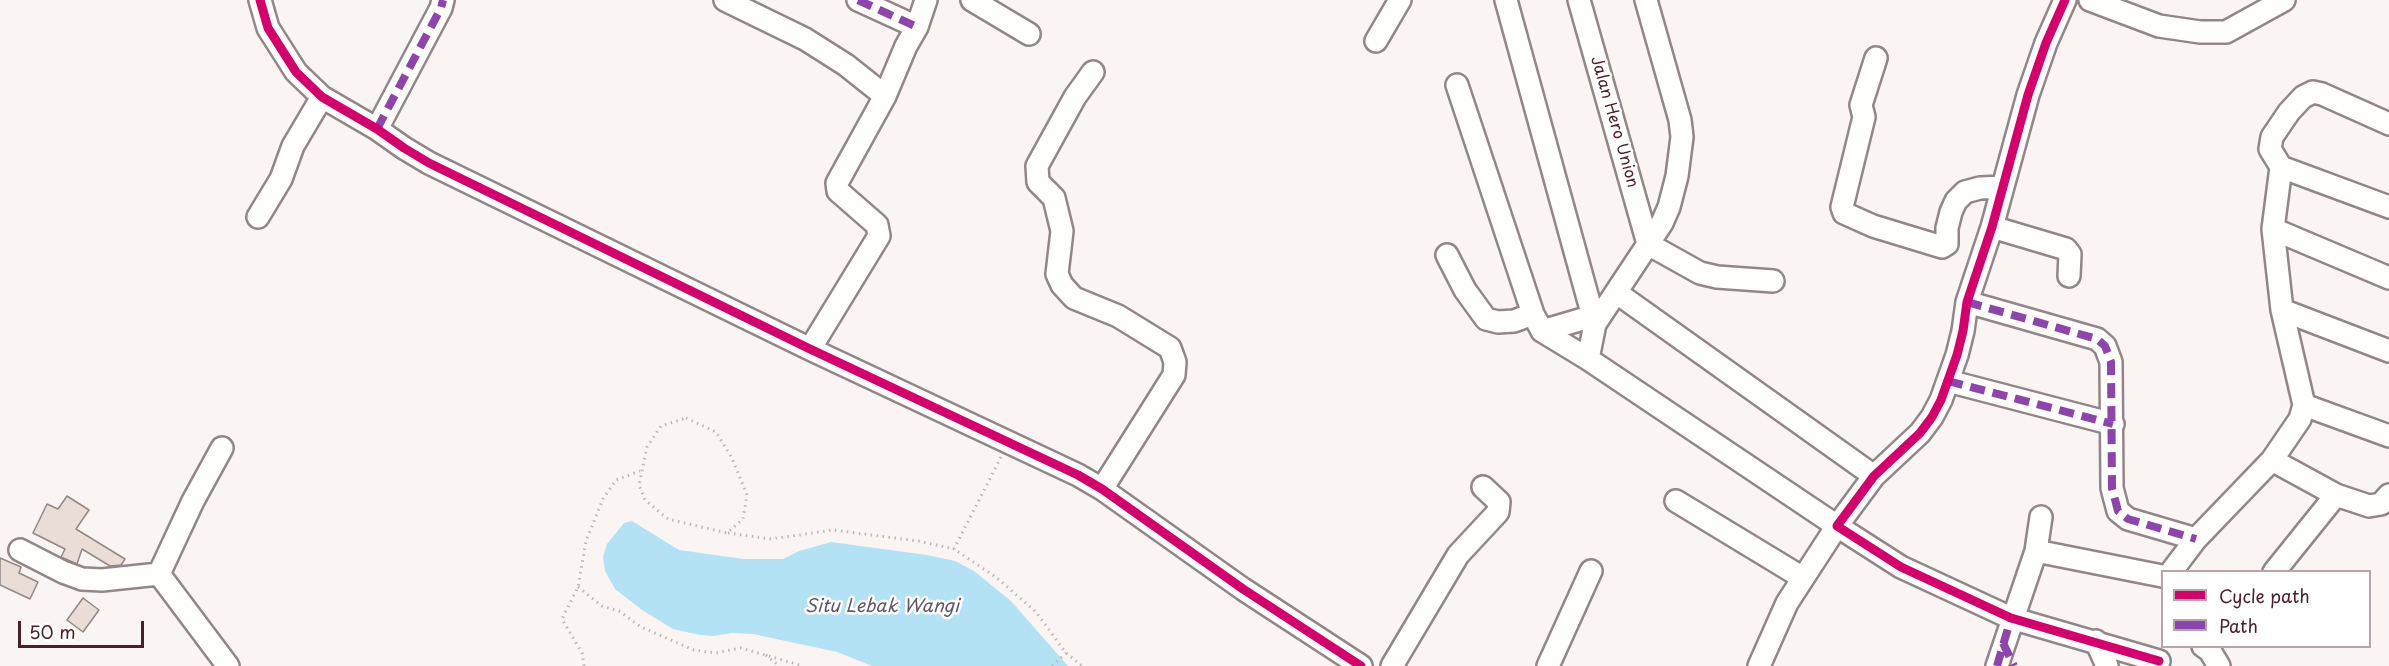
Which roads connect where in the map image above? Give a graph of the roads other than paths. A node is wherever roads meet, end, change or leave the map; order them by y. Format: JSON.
{"nodes":[{"id":1,"x":260,"y":0,"type":"edge"},
{"id":2,"x":443,"y":0,"type":"edge"},
{"id":3,"x":725,"y":0,"type":"edge"},
{"id":4,"x":858,"y":0,"type":"edge"},
{"id":5,"x":926,"y":0,"type":"edge"},
{"id":6,"x":972,"y":0,"type":"edge"},
{"id":7,"x":1400,"y":0,"type":"edge"},
{"id":8,"x":1506,"y":0,"type":"edge"},
{"id":9,"x":1579,"y":0,"type":"edge"},
{"id":10,"x":1646,"y":0,"type":"edge"},
{"id":11,"x":2065,"y":0,"type":"edge"},
{"id":12,"x":2090,"y":0,"type":"edge"},
{"id":13,"x":2284,"y":0,"type":"edge"},
{"id":14,"x":917,"y":27,"type":"junction"},
{"id":15,"x":1029,"y":34,"type":"dead end"},
{"id":16,"x":1376,"y":41,"type":"dead end"},
{"id":17,"x":1876,"y":58,"type":"dead end"},
{"id":18,"x":1093,"y":72,"type":"dead end"},
{"id":19,"x":1457,"y":85,"type":"dead end"},
{"id":20,"x":885,"y":96,"type":"junction"},
{"id":21,"x":322,"y":98,"type":"junction"},
{"id":22,"x":2389,"y":124,"type":"edge"},
{"id":23,"x":377,"y":129,"type":"junction"},
{"id":24,"x":2281,"y":167,"type":"junction"},
{"id":25,"x":2003,"y":187,"type":"junction"},
{"id":26,"x":2389,"y":207,"type":"edge"},
{"id":27,"x":258,"y":217,"type":"dead end"},
{"id":28,"x":1992,"y":227,"type":"junction"},
{"id":29,"x":2273,"y":229,"type":"junction"},
{"id":30,"x":1648,"y":244,"type":"junction"},
{"id":31,"x":1447,"y":255,"type":"dead end"},
{"id":32,"x":2069,"y":276,"type":"dead end"},
{"id":33,"x":2389,"y":278,"type":"edge"},
{"id":34,"x":1773,"y":281,"type":"dead end"},
{"id":35,"x":1617,"y":293,"type":"junction"},
{"id":36,"x":1967,"y":302,"type":"junction"},
{"id":37,"x":2282,"y":310,"type":"junction"},
{"id":38,"x":1594,"y":320,"type":"junction"},
{"id":39,"x":1538,"y":322,"type":"junction"},
{"id":40,"x":810,"y":348,"type":"junction"},
{"id":41,"x":2389,"y":351,"type":"edge"},
{"id":42,"x":1588,"y":359,"type":"junction"},
{"id":43,"x":1948,"y":381,"type":"junction"},
{"id":44,"x":2304,"y":405,"type":"junction"},
{"id":45,"x":2113,"y":424,"type":"junction"},
{"id":46,"x":2389,"y":436,"type":"edge"},
{"id":47,"x":222,"y":448,"type":"dead end"},
{"id":48,"x":2272,"y":460,"type":"junction"},
{"id":49,"x":1874,"y":476,"type":"junction"},
{"id":50,"x":1483,"y":487,"type":"dead end"},
{"id":51,"x":1102,"y":489,"type":"junction"},
{"id":52,"x":2336,"y":495,"type":"junction"},
{"id":53,"x":2389,"y":495,"type":"edge"},
{"id":54,"x":1676,"y":501,"type":"dead end"},
{"id":55,"x":2041,"y":517,"type":"dead end"},
{"id":56,"x":1837,"y":526,"type":"junction"},
{"id":57,"x":2196,"y":539,"type":"junction"},
{"id":58,"x":20,"y":550,"type":"dead end"},
{"id":59,"x":2036,"y":550,"type":"junction"},
{"id":60,"x":2173,"y":570,"type":"edge"},
{"id":61,"x":2276,"y":570,"type":"edge"},
{"id":62,"x":1591,"y":571,"type":"dead end"},
{"id":63,"x":159,"y":574,"type":"junction"},
{"id":64,"x":2161,"y":576,"type":"edge"},
{"id":65,"x":1803,"y":578,"type":"junction"},
{"id":66,"x":2011,"y":618,"type":"junction"},
{"id":67,"x":2096,"y":641,"type":"junction"},
{"id":68,"x":2003,"y":643,"type":"junction"},
{"id":69,"x":2164,"y":658,"type":"edge"},
{"id":70,"x":228,"y":666,"type":"edge"},
{"id":71,"x":1361,"y":666,"type":"edge"},
{"id":72,"x":1392,"y":666,"type":"edge"},
{"id":73,"x":1548,"y":666,"type":"edge"},
{"id":74,"x":1759,"y":666,"type":"edge"},
{"id":75,"x":1997,"y":666,"type":"edge"},
{"id":76,"x":2014,"y":666,"type":"edge"},
{"id":77,"x":2107,"y":666,"type":"edge"}],
"edges":[{"from":1,"to":21,"type":"street"},
{"from":2,"to":23,"type":"street"},
{"from":3,"to":20,"type":"street"},
{"from":4,"to":14,"type":"street"},
{"from":5,"to":14,"type":"street"},
{"from":6,"to":15,"type":"street"},
{"from":7,"to":16,"type":"street"},
{"from":8,"to":38,"type":"street"},
{"from":9,"to":30,"type":"street","name":"Jalan Hero Union"},
{"from":10,"to":30,"type":"street"},
{"from":11,"to":25,"type":"street"},
{"from":12,"to":13,"type":"street"},
{"from":14,"to":20,"type":"street"},
{"from":17,"to":25,"type":"street"},
{"from":18,"to":51,"type":"street"},
{"from":19,"to":39,"type":"street"},
{"from":20,"to":40,"type":"street"},
{"from":21,"to":23,"type":"street"},
{"from":21,"to":27,"type":"street"},
{"from":22,"to":24,"type":"street"},
{"from":23,"to":40,"type":"street"},
{"from":24,"to":26,"type":"street"},
{"from":24,"to":29,"type":"street"},
{"from":25,"to":28,"type":"street"},
{"from":28,"to":32,"type":"street"},
{"from":28,"to":36,"type":"street"},
{"from":29,"to":33,"type":"street"},
{"from":29,"to":37,"type":"street"},
{"from":30,"to":34,"type":"street"},
{"from":30,"to":35,"type":"street"},
{"from":31,"to":39,"type":"street"},
{"from":35,"to":38,"type":"street"},
{"from":35,"to":49,"type":"street"},
{"from":36,"to":43,"type":"street"},
{"from":36,"to":45,"type":"street"},
{"from":37,"to":41,"type":"street"},
{"from":37,"to":44,"type":"street"},
{"from":38,"to":39,"type":"street"},
{"from":38,"to":42,"type":"street"},
{"from":39,"to":42,"type":"street"},
{"from":40,"to":51,"type":"street"},
{"from":42,"to":56,"type":"street"},
{"from":43,"to":45,"type":"street"},
{"from":43,"to":49,"type":"street"},
{"from":44,"to":46,"type":"street"},
{"from":44,"to":48,"type":"street"},
{"from":45,"to":57,"type":"street"},
{"from":47,"to":63,"type":"street"},
{"from":48,"to":52,"type":"street"},
{"from":48,"to":57,"type":"street"},
{"from":49,"to":56,"type":"street"},
{"from":50,"to":72,"type":"street"},
{"from":51,"to":71,"type":"street"},
{"from":52,"to":53,"type":"street"},
{"from":52,"to":61,"type":"street"},
{"from":54,"to":65,"type":"street"},
{"from":55,"to":59,"type":"street"},
{"from":56,"to":65,"type":"street"},
{"from":56,"to":66,"type":"street"},
{"from":57,"to":60,"type":"street"},
{"from":58,"to":63,"type":"street"},
{"from":59,"to":64,"type":"street"},
{"from":59,"to":66,"type":"street"},
{"from":62,"to":73,"type":"street"},
{"from":63,"to":70,"type":"street"},
{"from":65,"to":74,"type":"street"},
{"from":66,"to":67,"type":"street"},
{"from":66,"to":68,"type":"street"},
{"from":67,"to":69,"type":"street"},
{"from":67,"to":77,"type":"street"},
{"from":68,"to":75,"type":"street"},
{"from":68,"to":76,"type":"street"}]}
